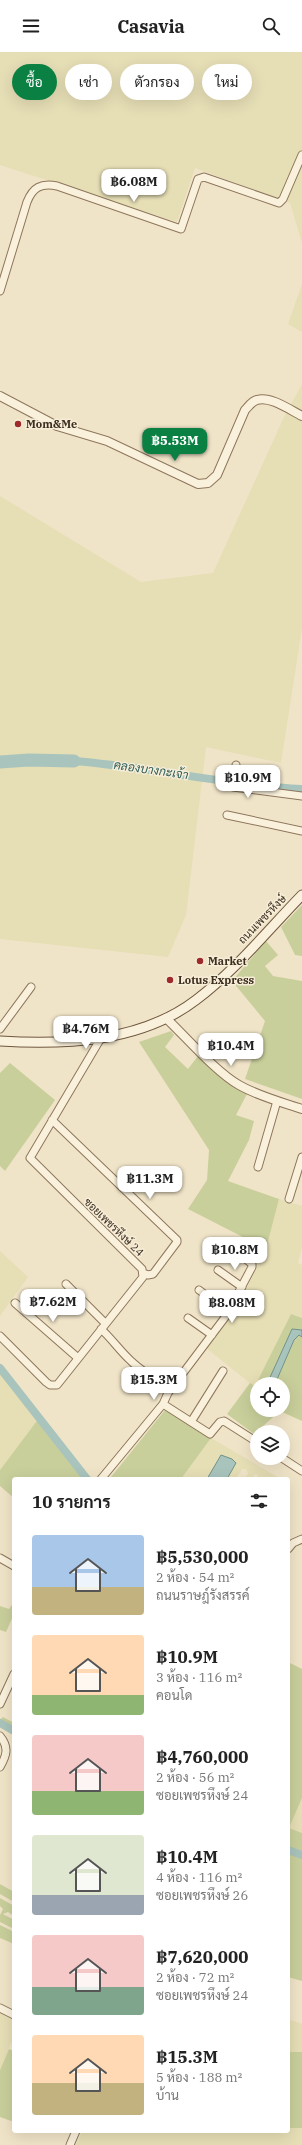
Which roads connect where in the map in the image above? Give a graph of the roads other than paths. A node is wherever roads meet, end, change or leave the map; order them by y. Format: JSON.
{"nodes":[{"id":1,"x":302,"y":155,"type":"edge"},
{"id":2,"x":0,"y":291,"type":"edge"},
{"id":3,"x":0,"y":396,"type":"edge"},
{"id":4,"x":302,"y":416,"type":"edge"},
{"id":5,"x":236,"y":765,"type":"dead end"},
{"id":6,"x":302,"y":796,"type":"edge"},
{"id":7,"x":227,"y":814,"type":"dead end"},
{"id":8,"x":302,"y":831,"type":"edge"},
{"id":9,"x":302,"y":896,"type":"edge"},
{"id":10,"x":31,"y":987,"type":"dead end"},
{"id":11,"x":166,"y":1018,"type":"junction"},
{"id":12,"x":0,"y":1029,"type":"edge"},
{"id":13,"x":101,"y":1038,"type":"junction"},
{"id":14,"x":0,"y":1041,"type":"edge"},
{"id":15,"x":277,"y":1101,"type":"junction"},
{"id":16,"x":302,"y":1109,"type":"edge"},
{"id":17,"x":52,"y":1120,"type":"junction"},
{"id":18,"x":302,"y":1157,"type":"edge"},
{"id":19,"x":258,"y":1167,"type":"dead end"},
{"id":20,"x":288,"y":1199,"type":"dead end"},
{"id":21,"x":238,"y":1253,"type":"dead end"},
{"id":22,"x":218,"y":1270,"type":"dead end"},
{"id":23,"x":144,"y":1273,"type":"junction"},
{"id":24,"x":66,"y":1284,"type":"dead end"},
{"id":25,"x":242,"y":1287,"type":"junction"},
{"id":26,"x":199,"y":1290,"type":"dead end"},
{"id":27,"x":15,"y":1303,"type":"dead end"},
{"id":28,"x":228,"y":1312,"type":"junction"},
{"id":29,"x":188,"y":1318,"type":"dead end"},
{"id":30,"x":103,"y":1326,"type":"junction"},
{"id":31,"x":212,"y":1335,"type":"junction"},
{"id":32,"x":0,"y":1336,"type":"edge"},
{"id":33,"x":78,"y":1358,"type":"junction"},
{"id":34,"x":223,"y":1371,"type":"dead end"},
{"id":35,"x":168,"y":1393,"type":"junction"},
{"id":36,"x":163,"y":1404,"type":"junction"},
{"id":37,"x":190,"y":1422,"type":"junction"},
{"id":38,"x":250,"y":1438,"type":"edge"},
{"id":39,"x":290,"y":1463,"type":"edge"},
{"id":40,"x":302,"y":1471,"type":"edge"},
{"id":41,"x":103,"y":1477,"type":"edge"},
{"id":42,"x":302,"y":1539,"type":"edge"},
{"id":43,"x":290,"y":1546,"type":"edge"},
{"id":44,"x":0,"y":1558,"type":"edge"},
{"id":45,"x":12,"y":1565,"type":"edge"},
{"id":46,"x":12,"y":1678,"type":"edge"},
{"id":47,"x":0,"y":1704,"type":"edge"},
{"id":48,"x":0,"y":1736,"type":"edge"},
{"id":49,"x":0,"y":1767,"type":"edge"},
{"id":50,"x":0,"y":2008,"type":"edge"},
{"id":51,"x":12,"y":2014,"type":"edge"},
{"id":52,"x":75,"y":2133,"type":"edge"},
{"id":53,"x":70,"y":2145,"type":"edge"}],
"edges":[{"from":1,"to":2,"type":"street"},
{"from":3,"to":4,"type":"street"},
{"from":5,"to":6,"type":"street"},
{"from":7,"to":8,"type":"street"},
{"from":9,"to":11,"type":"main road","name":"ถนนเพชรหึงษ์"},
{"from":10,"to":12,"type":"street"},
{"from":11,"to":13,"type":"main road","name":"ถนนเพชรหึงษ์"},
{"from":11,"to":15,"type":"street"},
{"from":13,"to":14,"type":"main road","name":"ถนนเพชรหึงษ์"},
{"from":13,"to":17,"type":"street","name":"ซอยเพชรหึงษ์ 24"},
{"from":15,"to":16,"type":"street"},
{"from":15,"to":19,"type":"street"},
{"from":17,"to":23,"type":"street","name":"ซอยเพชรหึงษ์ 24"},
{"from":17,"to":23,"type":"street"},
{"from":18,"to":20,"type":"street"},
{"from":21,"to":25,"type":"street"},
{"from":22,"to":25,"type":"street"},
{"from":23,"to":30,"type":"street","name":"ซอยเพชรหึงษ์ 24"},
{"from":24,"to":30,"type":"street"},
{"from":25,"to":28,"type":"street"},
{"from":26,"to":28,"type":"street"},
{"from":27,"to":33,"type":"street"},
{"from":28,"to":31,"type":"street"},
{"from":29,"to":31,"type":"street"},
{"from":30,"to":33,"type":"street","name":"ซอยเพชรหึงษ์ 24"},
{"from":30,"to":35,"type":"street"},
{"from":31,"to":35,"type":"street"},
{"from":32,"to":33,"type":"street","name":"ซอยเพชรหึงษ์ 24"},
{"from":34,"to":37,"type":"street"},
{"from":35,"to":36,"type":"street"},
{"from":36,"to":37,"type":"street"},
{"from":36,"to":41,"type":"street"},
{"from":37,"to":38,"type":"street"},
{"from":39,"to":40,"type":"street"},
{"from":42,"to":43,"type":"street"},
{"from":44,"to":45,"type":"street"},
{"from":46,"to":47,"type":"street"},
{"from":48,"to":49,"type":"street"},
{"from":50,"to":51,"type":"street"},
{"from":52,"to":53,"type":"street"}]}
